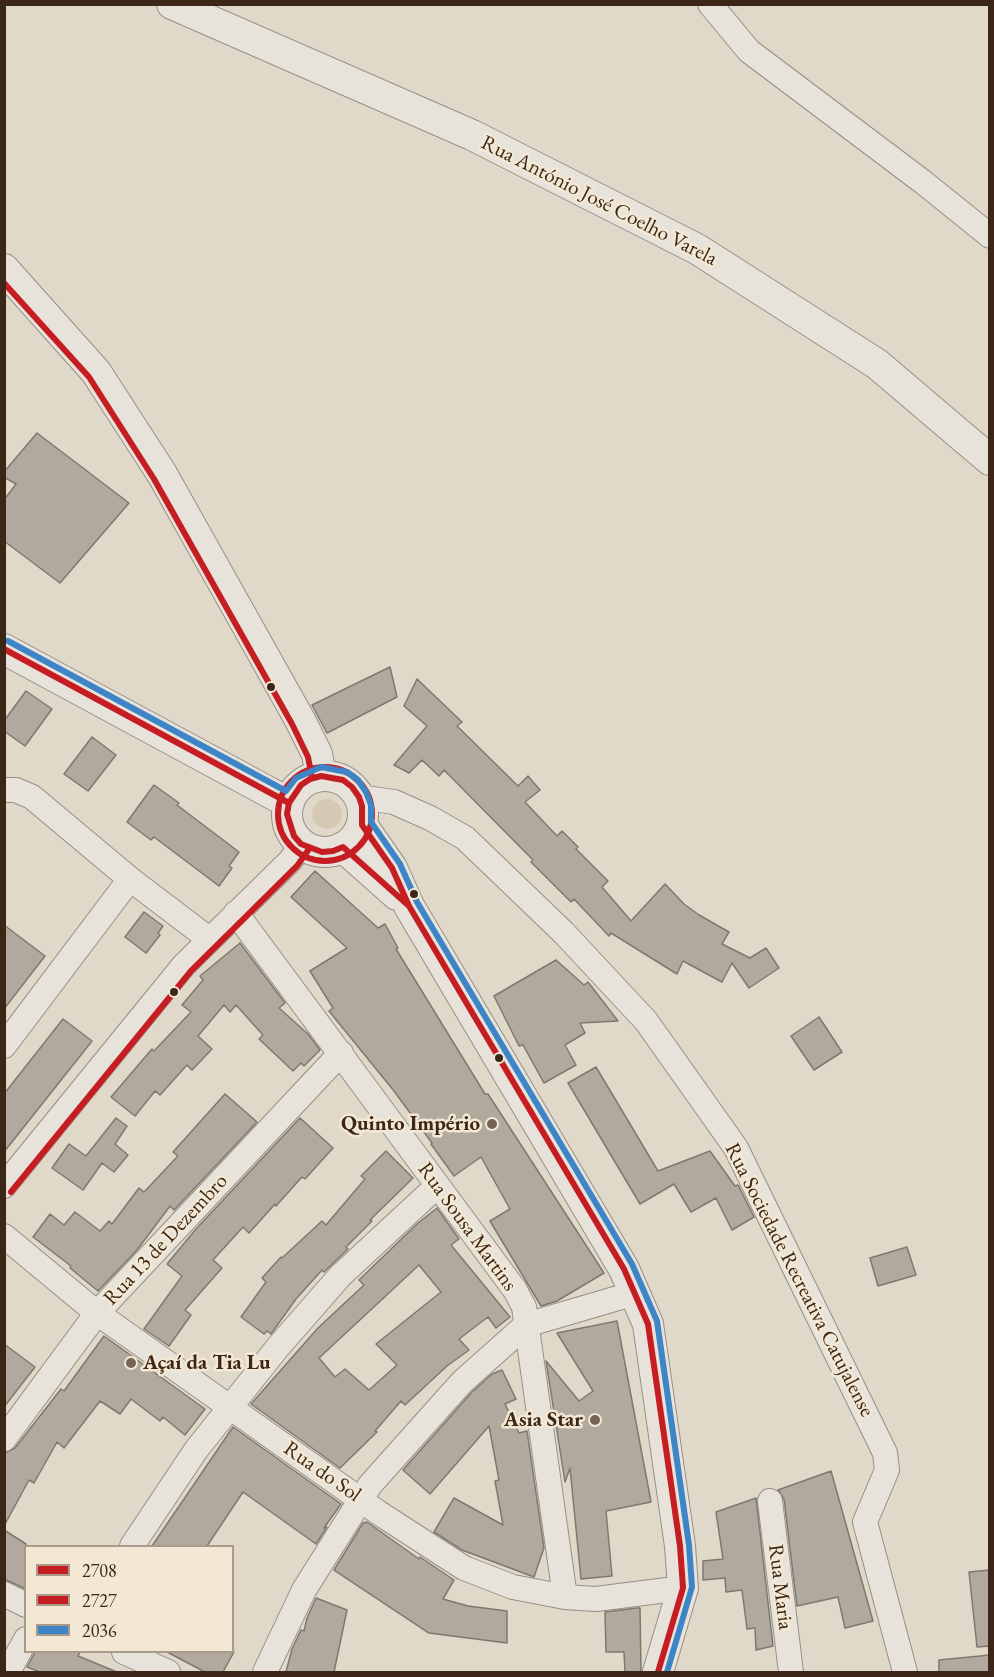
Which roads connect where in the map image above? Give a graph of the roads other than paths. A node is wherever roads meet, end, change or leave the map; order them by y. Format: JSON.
{"nodes":[{"id":1,"x":172,"y":4,"type":"edge"},
{"id":2,"x":710,"y":4,"type":"edge"},
{"id":3,"x":990,"y":236,"type":"edge"},
{"id":4,"x":4,"y":269,"type":"edge"},
{"id":5,"x":961,"y":434,"type":"junction"},
{"id":6,"x":990,"y":439,"type":"edge"},
{"id":7,"x":990,"y":460,"type":"edge"},
{"id":8,"x":4,"y":649,"type":"edge"},
{"id":9,"x":321,"y":776,"type":"junction"},
{"id":10,"x":4,"y":790,"type":"edge"},
{"id":11,"x":288,"y":803,"type":"junction"},
{"id":12,"x":355,"y":823,"type":"junction"},
{"id":13,"x":302,"y":844,"type":"junction"},
{"id":14,"x":130,"y":879,"type":"junction"},
{"id":15,"x":236,"y":913,"type":"junction"},
{"id":16,"x":209,"y":939,"type":"junction"},
{"id":17,"x":4,"y":1047,"type":"edge"},
{"id":18,"x":341,"y":1053,"type":"junction"},
{"id":19,"x":4,"y":1186,"type":"edge"},
{"id":20,"x":436,"y":1186,"type":"junction"},
{"id":21,"x":4,"y":1236,"type":"edge"},
{"id":22,"x":635,"y":1293,"type":"junction"},
{"id":23,"x":97,"y":1313,"type":"junction"},
{"id":24,"x":526,"y":1325,"type":"junction"},
{"id":25,"x":230,"y":1407,"type":"junction"},
{"id":26,"x":6,"y":1435,"type":"edge"},
{"id":27,"x":360,"y":1500,"type":"junction"},
{"id":28,"x":770,"y":1501,"type":"dead end"},
{"id":29,"x":133,"y":1545,"type":"edge"},
{"id":30,"x":683,"y":1588,"type":"junction"},
{"id":31,"x":4,"y":1594,"type":"edge"},
{"id":32,"x":565,"y":1597,"type":"junction"},
{"id":33,"x":24,"y":1604,"type":"edge"},
{"id":34,"x":24,"y":1643,"type":"edge"},
{"id":35,"x":126,"y":1653,"type":"edge"},
{"id":36,"x":8,"y":1672,"type":"edge"},
{"id":37,"x":168,"y":1672,"type":"edge"},
{"id":38,"x":264,"y":1672,"type":"edge"},
{"id":39,"x":658,"y":1672,"type":"edge"},
{"id":40,"x":791,"y":1672,"type":"edge"},
{"id":41,"x":905,"y":1672,"type":"edge"}],
"edges":[{"from":1,"to":5,"type":"street","name":"Rua António José Coelho Varela"},
{"from":2,"to":3,"type":"street"},
{"from":4,"to":9,"type":"street"},
{"from":5,"to":6,"type":"street"},
{"from":5,"to":7,"type":"street","name":"Rua António José Coelho Varela"},
{"from":8,"to":11,"type":"street"},
{"from":9,"to":11,"type":"street"},
{"from":9,"to":12,"type":"street"},
{"from":10,"to":14,"type":"street"},
{"from":11,"to":13,"type":"street"},
{"from":12,"to":13,"type":"street"},
{"from":12,"to":22,"type":"street"},
{"from":12,"to":41,"type":"street","name":"Rua Sociedade Recreativa Catujalense"},
{"from":13,"to":15,"type":"street"},
{"from":14,"to":16,"type":"street"},
{"from":14,"to":17,"type":"street"},
{"from":15,"to":16,"type":"street"},
{"from":15,"to":18,"type":"street","name":"Rua Sousa Martins"},
{"from":16,"to":19,"type":"street"},
{"from":18,"to":20,"type":"street","name":"Rua Sousa Martins"},
{"from":18,"to":23,"type":"street","name":"Rua 13 de Dezembro"},
{"from":20,"to":24,"type":"street","name":"Rua Sousa Martins"},
{"from":20,"to":25,"type":"street"},
{"from":21,"to":23,"type":"street","name":"Rua do Sol"},
{"from":22,"to":24,"type":"street"},
{"from":22,"to":30,"type":"street"},
{"from":23,"to":25,"type":"street","name":"Rua do Sol"},
{"from":23,"to":26,"type":"street","name":"Rua 13 de Dezembro"},
{"from":24,"to":27,"type":"street"},
{"from":24,"to":32,"type":"street","name":"Rua Sousa Martins"},
{"from":25,"to":27,"type":"street","name":"Rua do Sol"},
{"from":25,"to":29,"type":"street"},
{"from":27,"to":32,"type":"street","name":"Rua do Sol"},
{"from":27,"to":38,"type":"street"},
{"from":28,"to":40,"type":"street","name":"Rua Maria"},
{"from":30,"to":32,"type":"street","name":"Rua do Sol"},
{"from":30,"to":39,"type":"street"},
{"from":31,"to":33,"type":"street"},
{"from":34,"to":36,"type":"street"},
{"from":35,"to":37,"type":"street"}]}
